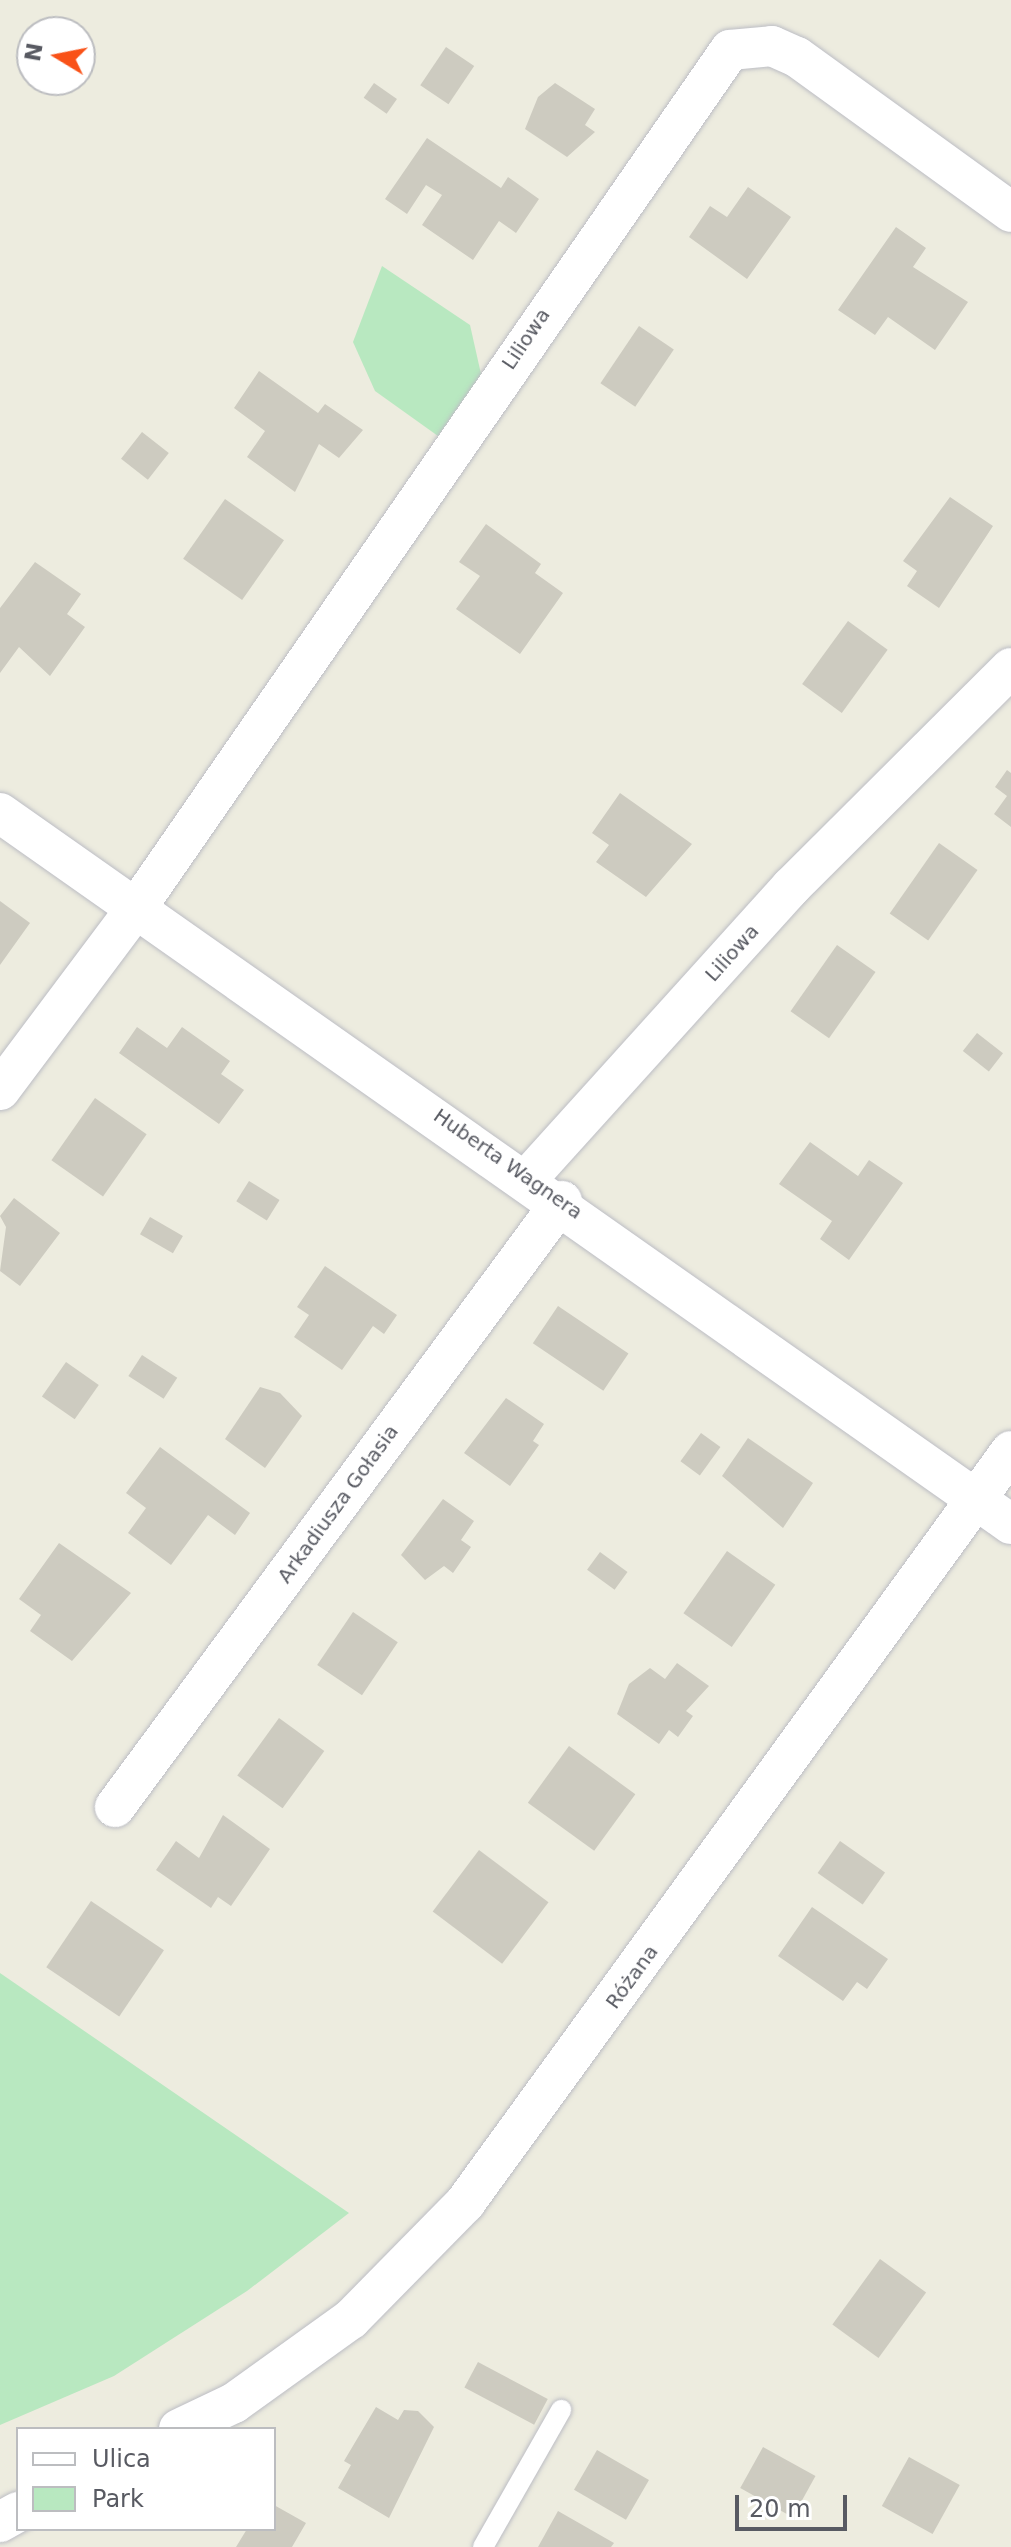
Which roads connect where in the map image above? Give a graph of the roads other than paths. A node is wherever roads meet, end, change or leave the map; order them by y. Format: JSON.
{"nodes":[{"id":1,"x":1011,"y":212,"type":"edge"},
{"id":2,"x":1011,"y":668,"type":"edge"},
{"id":3,"x":0,"y":813,"type":"edge"},
{"id":4,"x":137,"y":907,"type":"junction"},
{"id":5,"x":0,"y":1090,"type":"edge"},
{"id":6,"x":528,"y":1178,"type":"junction"},
{"id":7,"x":562,"y":1201,"type":"junction"},
{"id":8,"x":1011,"y":1451,"type":"edge"},
{"id":9,"x":976,"y":1500,"type":"junction"},
{"id":10,"x":1011,"y":1524,"type":"edge"},
{"id":11,"x":115,"y":1807,"type":"dead end"},
{"id":12,"x":561,"y":2410,"type":"dead end"},
{"id":13,"x":183,"y":2427,"type":"edge"},
{"id":14,"x":483,"y":2547,"type":"edge"}],
"edges":[{"from":1,"to":4,"type":"street","name":"Liliowa"},
{"from":2,"to":6,"type":"street","name":"Liliowa"},
{"from":3,"to":4,"type":"street","name":"Huberta Wagnera"},
{"from":4,"to":5,"type":"street","name":"Liliowa"},
{"from":4,"to":6,"type":"street","name":"Huberta Wagnera"},
{"from":6,"to":7,"type":"street","name":"Huberta Wagnera"},
{"from":7,"to":9,"type":"street","name":"Huberta Wagnera"},
{"from":7,"to":11,"type":"street","name":"Arkadiusza Gołasia"},
{"from":8,"to":9,"type":"street","name":"Różana"},
{"from":9,"to":10,"type":"street","name":"Huberta Wagnera"},
{"from":9,"to":13,"type":"street","name":"Różana"},
{"from":12,"to":14,"type":"lane"}]}
